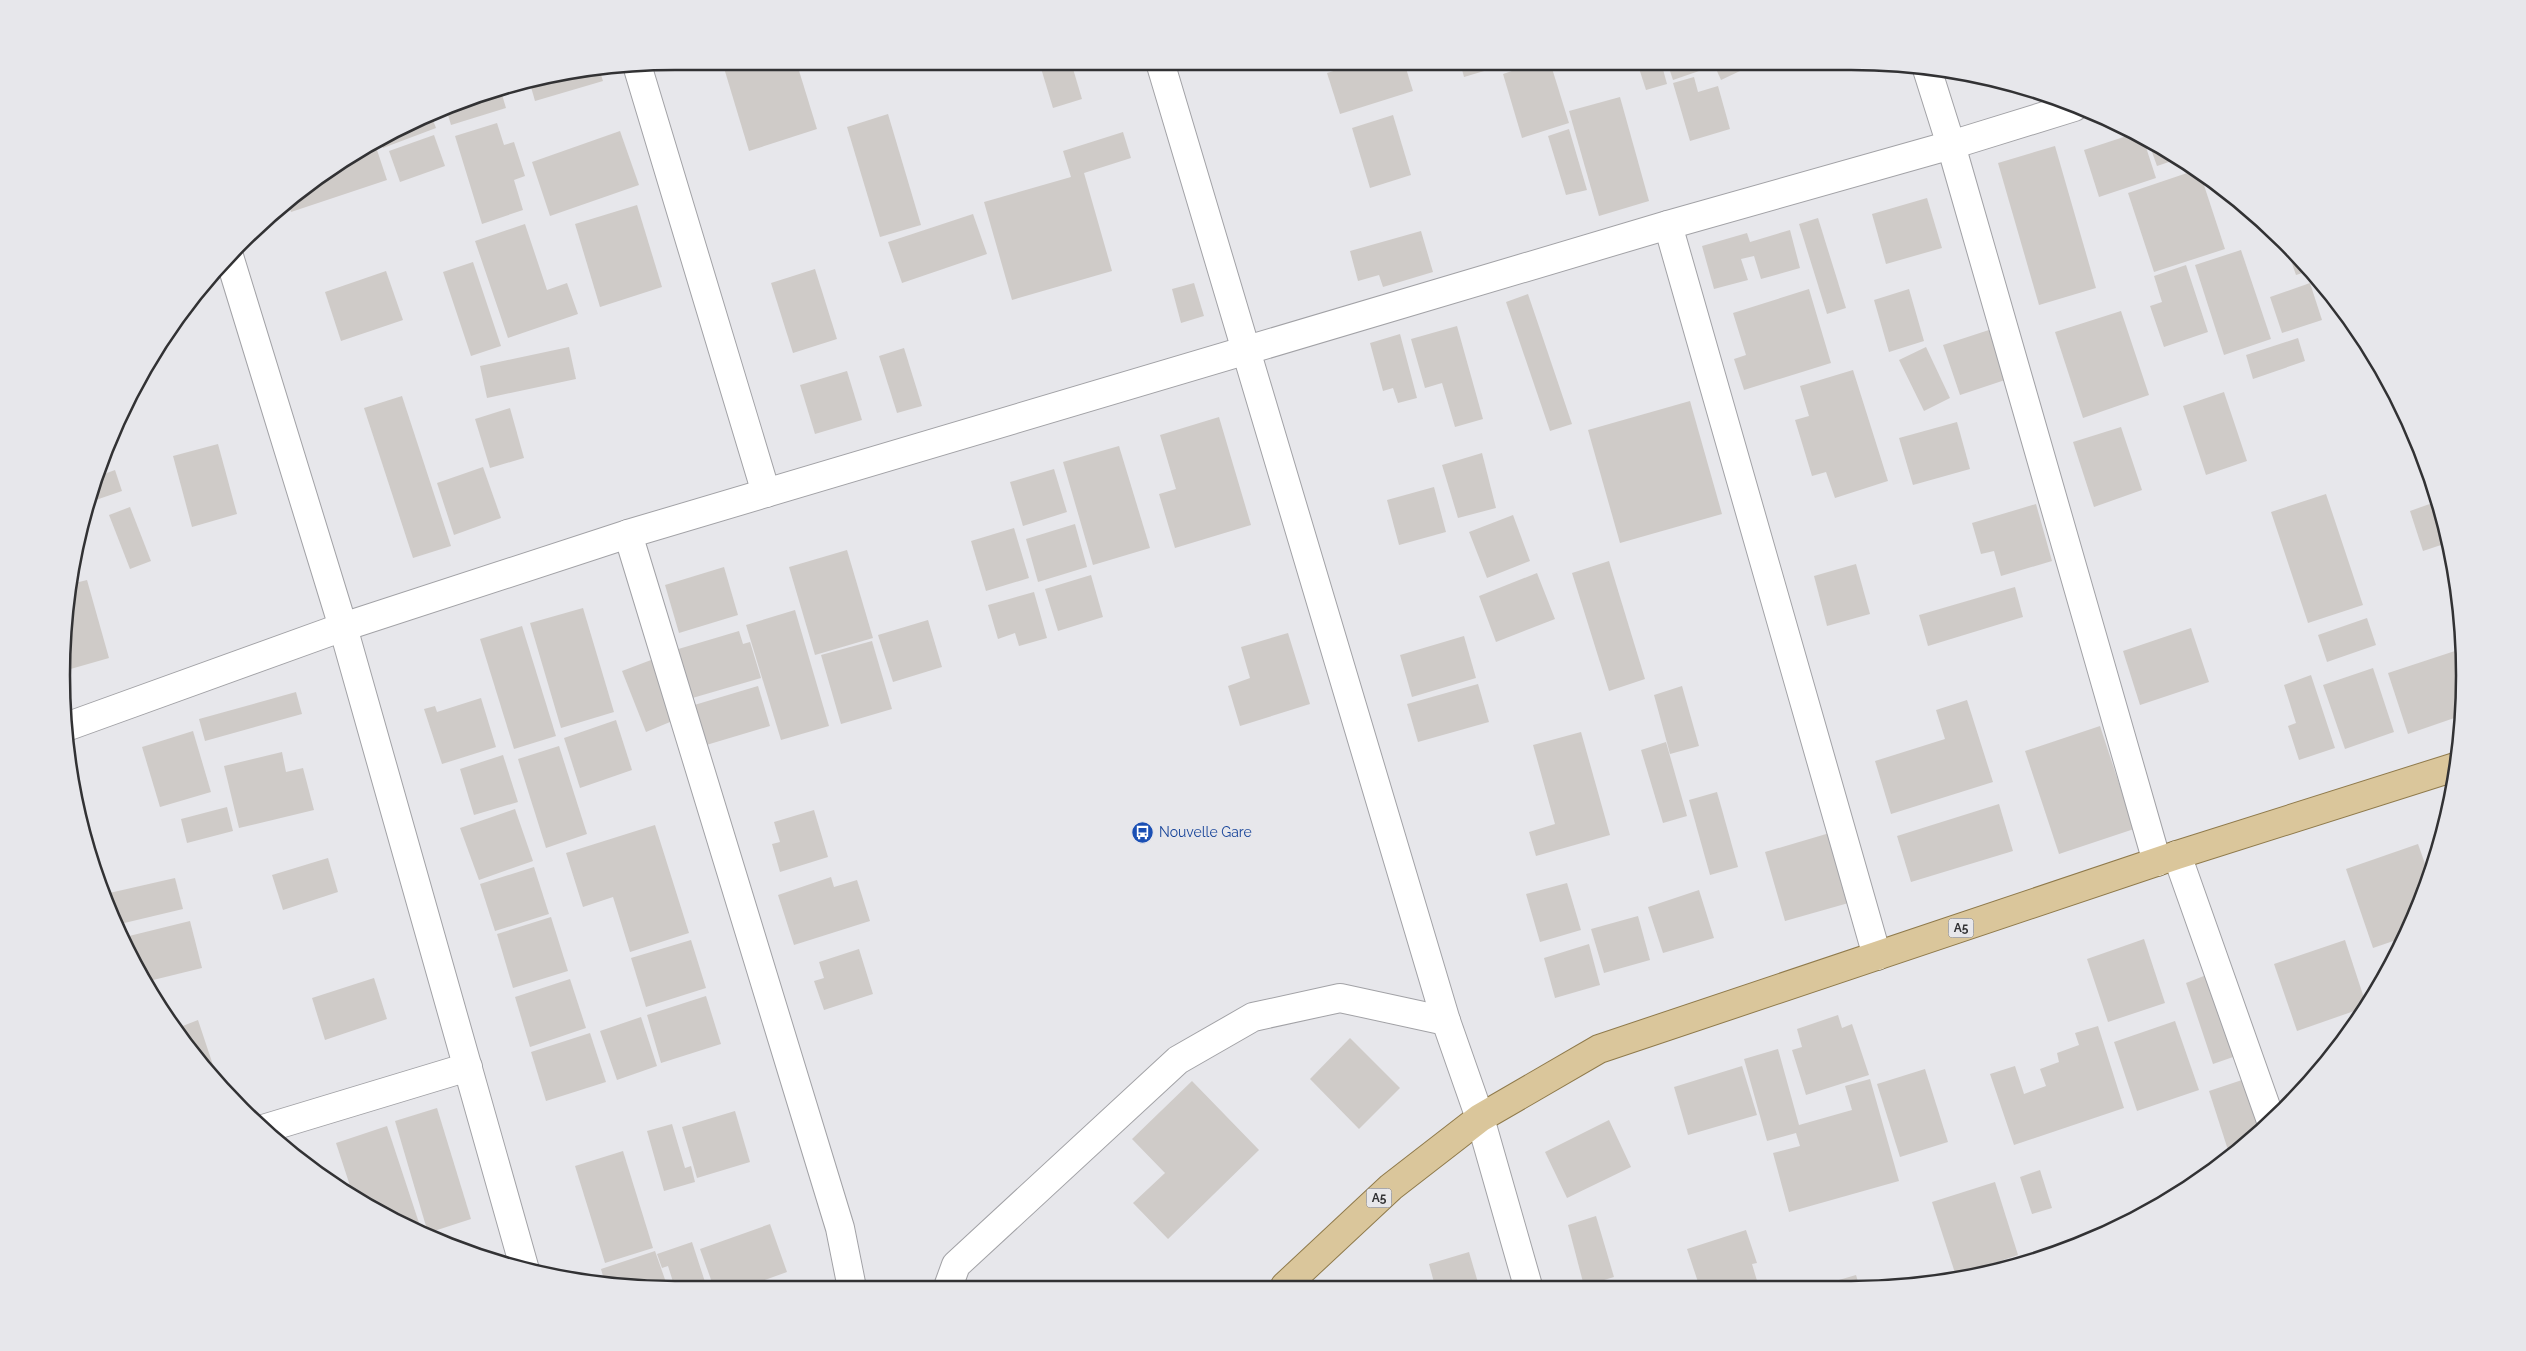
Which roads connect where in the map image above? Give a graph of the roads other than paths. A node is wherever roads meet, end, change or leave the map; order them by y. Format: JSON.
{"nodes":[{"id":1,"x":1162,"y":70,"type":"edge"},
{"id":2,"x":639,"y":71,"type":"edge"},
{"id":3,"x":1929,"y":75,"type":"edge"},
{"id":4,"x":2064,"y":109,"type":"edge"},
{"id":5,"x":1951,"y":144,"type":"junction"},
{"id":6,"x":1668,"y":224,"type":"junction"},
{"id":7,"x":231,"y":264,"type":"edge"},
{"id":8,"x":1246,"y":351,"type":"junction"},
{"id":9,"x":766,"y":493,"type":"junction"},
{"id":10,"x":628,"y":534,"type":"junction"},
{"id":11,"x":343,"y":627,"type":"junction"},
{"id":12,"x":72,"y":724,"type":"edge"},
{"id":13,"x":2448,"y":769,"type":"edge"},
{"id":14,"x":2167,"y":858,"type":"junction"},
{"id":15,"x":1877,"y":956,"type":"junction"},
{"id":16,"x":1446,"y":1021,"type":"junction"},
{"id":17,"x":468,"y":1067,"type":"junction"},
{"id":18,"x":2268,"y":1114,"type":"edge"},
{"id":19,"x":1480,"y":1118,"type":"junction"},
{"id":20,"x":271,"y":1127,"type":"edge"},
{"id":21,"x":522,"y":1261,"type":"edge"},
{"id":22,"x":851,"y":1281,"type":"edge"},
{"id":23,"x":950,"y":1281,"type":"edge"},
{"id":24,"x":1290,"y":1281,"type":"edge"},
{"id":25,"x":1527,"y":1281,"type":"edge"}],
"edges":[{"from":1,"to":8,"type":"street"},
{"from":2,"to":9,"type":"street"},
{"from":3,"to":5,"type":"street"},
{"from":4,"to":5,"type":"street"},
{"from":5,"to":6,"type":"street"},
{"from":5,"to":14,"type":"street"},
{"from":6,"to":8,"type":"street"},
{"from":6,"to":15,"type":"street"},
{"from":7,"to":11,"type":"street"},
{"from":8,"to":9,"type":"street"},
{"from":8,"to":16,"type":"street"},
{"from":9,"to":10,"type":"street"},
{"from":10,"to":11,"type":"street"},
{"from":10,"to":22,"type":"street"},
{"from":11,"to":12,"type":"street"},
{"from":11,"to":17,"type":"street"},
{"from":13,"to":14,"type":"main road","number":"A5"},
{"from":14,"to":15,"type":"main road","number":"A5"},
{"from":14,"to":18,"type":"street"},
{"from":15,"to":19,"type":"main road","number":"A5"},
{"from":16,"to":19,"type":"street"},
{"from":16,"to":23,"type":"street"},
{"from":17,"to":20,"type":"street"},
{"from":17,"to":21,"type":"street"},
{"from":19,"to":24,"type":"main road","number":"A5"},
{"from":19,"to":25,"type":"street"}]}
